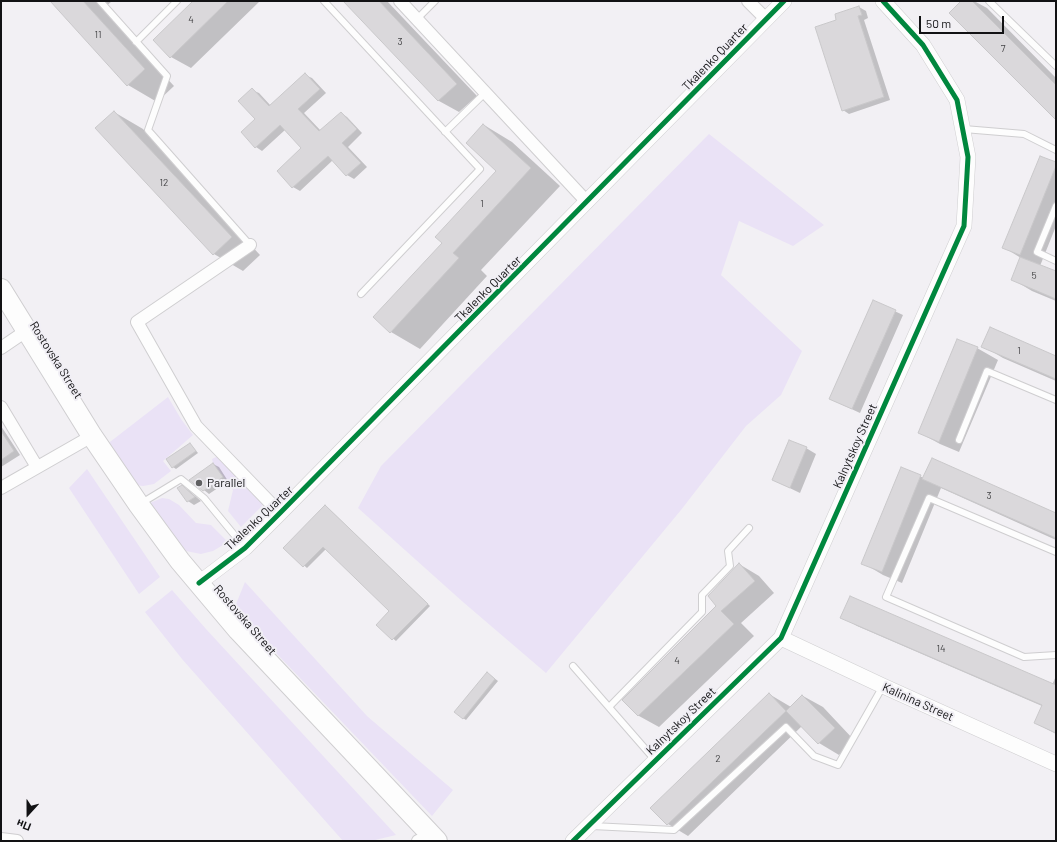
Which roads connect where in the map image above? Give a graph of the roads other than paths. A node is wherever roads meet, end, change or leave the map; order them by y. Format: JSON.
{"nodes":[{"id":1,"x":100,"y":1,"type":"edge"},
{"id":2,"x":177,"y":1,"type":"edge"},
{"id":3,"x":324,"y":1,"type":"edge"},
{"id":4,"x":400,"y":1,"type":"edge"},
{"id":5,"x":435,"y":1,"type":"edge"},
{"id":6,"x":748,"y":1,"type":"edge"},
{"id":7,"x":784,"y":1,"type":"edge"},
{"id":8,"x":883,"y":1,"type":"edge"},
{"id":9,"x":989,"y":1,"type":"edge"},
{"id":10,"x":417,"y":19,"type":"junction"},
{"id":11,"x":766,"y":19,"type":"junction"},
{"id":12,"x":136,"y":42,"type":"junction"},
{"id":13,"x":1056,"y":66,"type":"edge"},
{"id":14,"x":485,"y":93,"type":"junction"},
{"id":15,"x":963,"y":129,"type":"junction"},
{"id":16,"x":445,"y":132,"type":"junction"},
{"id":17,"x":1056,"y":150,"type":"edge"},
{"id":18,"x":587,"y":202,"type":"junction"},
{"id":19,"x":1056,"y":206,"type":"edge"},
{"id":20,"x":250,"y":245,"type":"joint"},
{"id":21,"x":1056,"y":261,"type":"edge"},
{"id":22,"x":1,"y":289,"type":"edge"},
{"id":23,"x":361,"y":294,"type":"dead end"},
{"id":24,"x":26,"y":331,"type":"junction"},
{"id":25,"x":1,"y":348,"type":"edge"},
{"id":26,"x":1056,"y":400,"type":"edge"},
{"id":27,"x":1,"y":407,"type":"edge"},
{"id":28,"x":92,"y":436,"type":"junction"},
{"id":29,"x":959,"y":440,"type":"dead end"},
{"id":30,"x":37,"y":466,"type":"junction"},
{"id":31,"x":1,"y":488,"type":"edge"},
{"id":32,"x":139,"y":505,"type":"junction"},
{"id":33,"x":280,"y":513,"type":"junction"},
{"id":34,"x":749,"y":528,"type":"dead end"},
{"id":35,"x":245,"y":548,"type":"junction"},
{"id":36,"x":1056,"y":552,"type":"edge"},
{"id":37,"x":199,"y":583,"type":"junction"},
{"id":38,"x":781,"y":638,"type":"junction"},
{"id":39,"x":1056,"y":655,"type":"edge"},
{"id":40,"x":573,"y":666,"type":"dead end"},
{"id":41,"x":883,"y":686,"type":"junction"},
{"id":42,"x":609,"y":707,"type":"junction"},
{"id":43,"x":655,"y":760,"type":"junction"},
{"id":44,"x":1056,"y":764,"type":"edge"},
{"id":45,"x":588,"y":826,"type":"junction"},
{"id":46,"x":1,"y":839,"type":"edge"},
{"id":47,"x":429,"y":839,"type":"edge"},
{"id":48,"x":17,"y":841,"type":"edge"},
{"id":49,"x":573,"y":841,"type":"edge"}],
"edges":[{"from":1,"to":12,"type":"lane"},
{"from":2,"to":12,"type":"lane"},
{"from":3,"to":16,"type":"lane"},
{"from":4,"to":10,"type":"street"},
{"from":5,"to":10,"type":"lane"},
{"from":6,"to":11,"type":"street"},
{"from":7,"to":11,"type":"street","name":"Tkalenko Quarter"},
{"from":8,"to":15,"type":"street","name":"Kalnytskoy Street"},
{"from":9,"to":13,"type":"lane"},
{"from":10,"to":14,"type":"street"},
{"from":11,"to":18,"type":"street","name":"Tkalenko Quarter"},
{"from":12,"to":20,"type":"lane"},
{"from":14,"to":16,"type":"lane"},
{"from":14,"to":18,"type":"street"},
{"from":15,"to":17,"type":"lane"},
{"from":15,"to":38,"type":"street","name":"Kalnytskoy Street"},
{"from":16,"to":23,"type":"lane"},
{"from":18,"to":33,"type":"street","name":"Tkalenko Quarter"},
{"from":19,"to":21,"type":"lane"},
{"from":20,"to":33,"type":"street"},
{"from":22,"to":24,"type":"highway","name":"Rostovska Street"},
{"from":24,"to":25,"type":"street"},
{"from":24,"to":28,"type":"highway","name":"Rostovska Street"},
{"from":26,"to":29,"type":"lane"},
{"from":27,"to":30,"type":"street"},
{"from":28,"to":30,"type":"street"},
{"from":28,"to":32,"type":"highway","name":"Rostovska Street"},
{"from":30,"to":31,"type":"street"},
{"from":32,"to":35,"type":"lane"},
{"from":32,"to":37,"type":"highway","name":"Rostovska Street"},
{"from":33,"to":35,"type":"street","name":"Tkalenko Quarter"},
{"from":34,"to":42,"type":"lane"},
{"from":35,"to":37,"type":"street","name":"Tkalenko Quarter"},
{"from":36,"to":39,"type":"lane"},
{"from":37,"to":47,"type":"highway","name":"Rostovska Street"},
{"from":38,"to":41,"type":"street","name":"Kalinina Street"},
{"from":38,"to":43,"type":"street","name":"Kalnytskoy Street"},
{"from":40,"to":42,"type":"lane"},
{"from":41,"to":44,"type":"street","name":"Kalinina Street"},
{"from":41,"to":45,"type":"lane"},
{"from":42,"to":43,"type":"lane"},
{"from":43,"to":45,"type":"street","name":"Kalnytskoy Street"},
{"from":45,"to":49,"type":"street","name":"Kalnytskoy Street"},
{"from":46,"to":48,"type":"street"}]}
